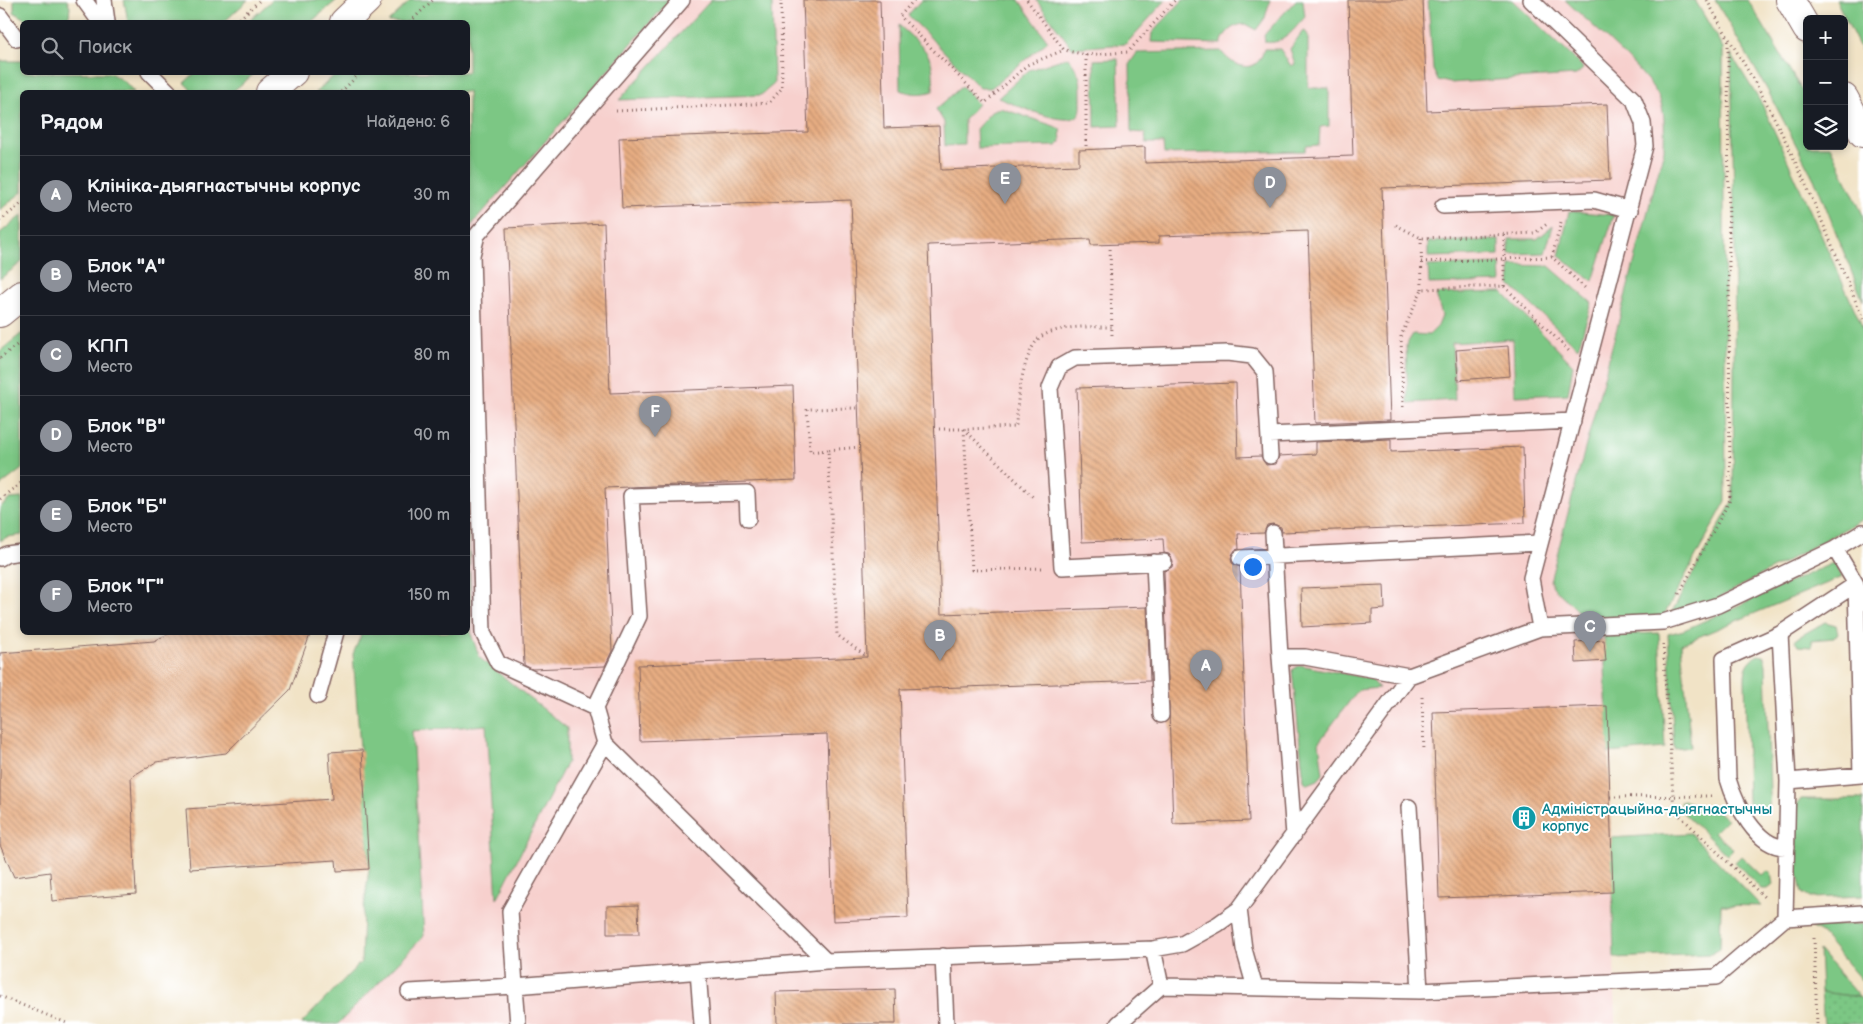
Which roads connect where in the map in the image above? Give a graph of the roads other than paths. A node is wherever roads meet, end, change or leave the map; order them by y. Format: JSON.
{"nodes":[{"id":1,"x":84,"y":0,"type":"edge"},
{"id":2,"x":104,"y":0,"type":"edge"},
{"id":3,"x":367,"y":0,"type":"edge"},
{"id":4,"x":682,"y":0,"type":"edge"},
{"id":5,"x":1532,"y":0,"type":"edge"},
{"id":6,"x":1790,"y":0,"type":"edge"},
{"id":7,"x":0,"y":16,"type":"edge"},
{"id":8,"x":99,"y":20,"type":"edge"},
{"id":9,"x":106,"y":20,"type":"edge"},
{"id":10,"x":346,"y":20,"type":"edge"},
{"id":11,"x":1803,"y":22,"type":"edge"},
{"id":12,"x":20,"y":39,"type":"edge"},
{"id":13,"x":0,"y":41,"type":"edge"},
{"id":14,"x":152,"y":75,"type":"edge"},
{"id":15,"x":290,"y":75,"type":"edge"},
{"id":16,"x":167,"y":90,"type":"edge"},
{"id":17,"x":272,"y":90,"type":"edge"},
{"id":18,"x":1848,"y":105,"type":"edge"},
{"id":19,"x":1863,"y":133,"type":"edge"},
{"id":20,"x":1443,"y":206,"type":"dead end"},
{"id":21,"x":1630,"y":210,"type":"junction"},
{"id":22,"x":20,"y":297,"type":"edge"},
{"id":23,"x":0,"y":313,"type":"edge"},
{"id":24,"x":1573,"y":421,"type":"junction"},
{"id":25,"x":1269,"y":435,"type":"junction"},
{"id":26,"x":1270,"y":456,"type":"dead end"},
{"id":27,"x":748,"y":519,"type":"dead end"},
{"id":28,"x":1273,"y":532,"type":"dead end"},
{"id":29,"x":1863,"y":532,"type":"edge"},
{"id":30,"x":1540,"y":543,"type":"junction"},
{"id":31,"x":1835,"y":548,"type":"junction"},
{"id":32,"x":20,"y":552,"type":"edge"},
{"id":33,"x":1274,"y":556,"type":"junction"},
{"id":34,"x":0,"y":558,"type":"edge"},
{"id":35,"x":1240,"y":558,"type":"dead end"},
{"id":36,"x":1856,"y":584,"type":"junction"},
{"id":37,"x":1540,"y":628,"type":"junction"},
{"id":38,"x":1780,"y":634,"type":"junction"},
{"id":39,"x":335,"y":635,"type":"edge"},
{"id":40,"x":1280,"y":658,"type":"junction"},
{"id":41,"x":1408,"y":676,"type":"junction"},
{"id":42,"x":318,"y":696,"type":"dead end"},
{"id":43,"x":595,"y":708,"type":"junction"},
{"id":44,"x":1161,"y":715,"type":"dead end"},
{"id":45,"x":606,"y":743,"type":"junction"},
{"id":46,"x":1788,"y":781,"type":"junction"},
{"id":47,"x":1409,"y":807,"type":"dead end"},
{"id":48,"x":1294,"y":835,"type":"junction"},
{"id":49,"x":1787,"y":847,"type":"junction"},
{"id":50,"x":1239,"y":910,"type":"junction"},
{"id":51,"x":1863,"y":912,"type":"edge"},
{"id":52,"x":1785,"y":918,"type":"junction"},
{"id":53,"x":1153,"y":948,"type":"junction"},
{"id":54,"x":944,"y":956,"type":"junction"},
{"id":55,"x":826,"y":961,"type":"junction"},
{"id":56,"x":698,"y":971,"type":"junction"},
{"id":57,"x":516,"y":986,"type":"junction"},
{"id":58,"x":1161,"y":986,"type":"junction"},
{"id":59,"x":1255,"y":988,"type":"junction"},
{"id":60,"x":1420,"y":991,"type":"junction"},
{"id":61,"x":409,"y":992,"type":"dead end"},
{"id":62,"x":518,"y":1024,"type":"edge"},
{"id":63,"x":702,"y":1024,"type":"edge"},
{"id":64,"x":946,"y":1024,"type":"edge"},
{"id":65,"x":1118,"y":1024,"type":"edge"}],
"edges":[{"from":1,"to":8,"type":"lane"},
{"from":2,"to":9,"type":"lane"},
{"from":3,"to":10,"type":"main road"},
{"from":4,"to":43,"type":"lane"},
{"from":5,"to":21,"type":"lane"},
{"from":6,"to":11,"type":"main road"},
{"from":7,"to":12,"type":"lane"},
{"from":12,"to":13,"type":"lane"},
{"from":14,"to":16,"type":"lane"},
{"from":15,"to":17,"type":"main road"},
{"from":18,"to":19,"type":"main road"},
{"from":20,"to":21,"type":"lane"},
{"from":21,"to":24,"type":"lane"},
{"from":22,"to":23,"type":"main road"},
{"from":24,"to":25,"type":"lane"},
{"from":24,"to":30,"type":"lane"},
{"from":25,"to":26,"type":"lane"},
{"from":25,"to":44,"type":"lane"},
{"from":27,"to":43,"type":"lane"},
{"from":28,"to":33,"type":"lane"},
{"from":29,"to":31,"type":"lane"},
{"from":30,"to":33,"type":"lane"},
{"from":30,"to":37,"type":"lane"},
{"from":31,"to":36,"type":"lane"},
{"from":31,"to":37,"type":"lane"},
{"from":32,"to":34,"type":"lane"},
{"from":33,"to":35,"type":"lane"},
{"from":33,"to":40,"type":"lane"},
{"from":36,"to":38,"type":"lane"},
{"from":36,"to":46,"type":"lane"},
{"from":37,"to":41,"type":"lane"},
{"from":38,"to":46,"type":"lane"},
{"from":38,"to":49,"type":"lane"},
{"from":39,"to":42,"type":"lane"},
{"from":40,"to":41,"type":"lane"},
{"from":40,"to":48,"type":"lane"},
{"from":41,"to":48,"type":"lane"},
{"from":43,"to":45,"type":"lane"},
{"from":45,"to":55,"type":"lane"},
{"from":45,"to":57,"type":"lane"},
{"from":46,"to":49,"type":"lane"},
{"from":47,"to":60,"type":"lane"},
{"from":48,"to":50,"type":"lane"},
{"from":49,"to":52,"type":"lane"},
{"from":50,"to":53,"type":"lane"},
{"from":50,"to":59,"type":"lane"},
{"from":51,"to":52,"type":"lane"},
{"from":52,"to":60,"type":"lane"},
{"from":53,"to":54,"type":"lane"},
{"from":53,"to":58,"type":"lane"},
{"from":54,"to":55,"type":"lane"},
{"from":54,"to":64,"type":"lane"},
{"from":55,"to":56,"type":"lane"},
{"from":56,"to":57,"type":"lane"},
{"from":56,"to":63,"type":"lane"},
{"from":57,"to":61,"type":"lane"},
{"from":57,"to":62,"type":"lane"},
{"from":58,"to":59,"type":"lane"},
{"from":58,"to":65,"type":"lane"},
{"from":59,"to":60,"type":"lane"}]}
